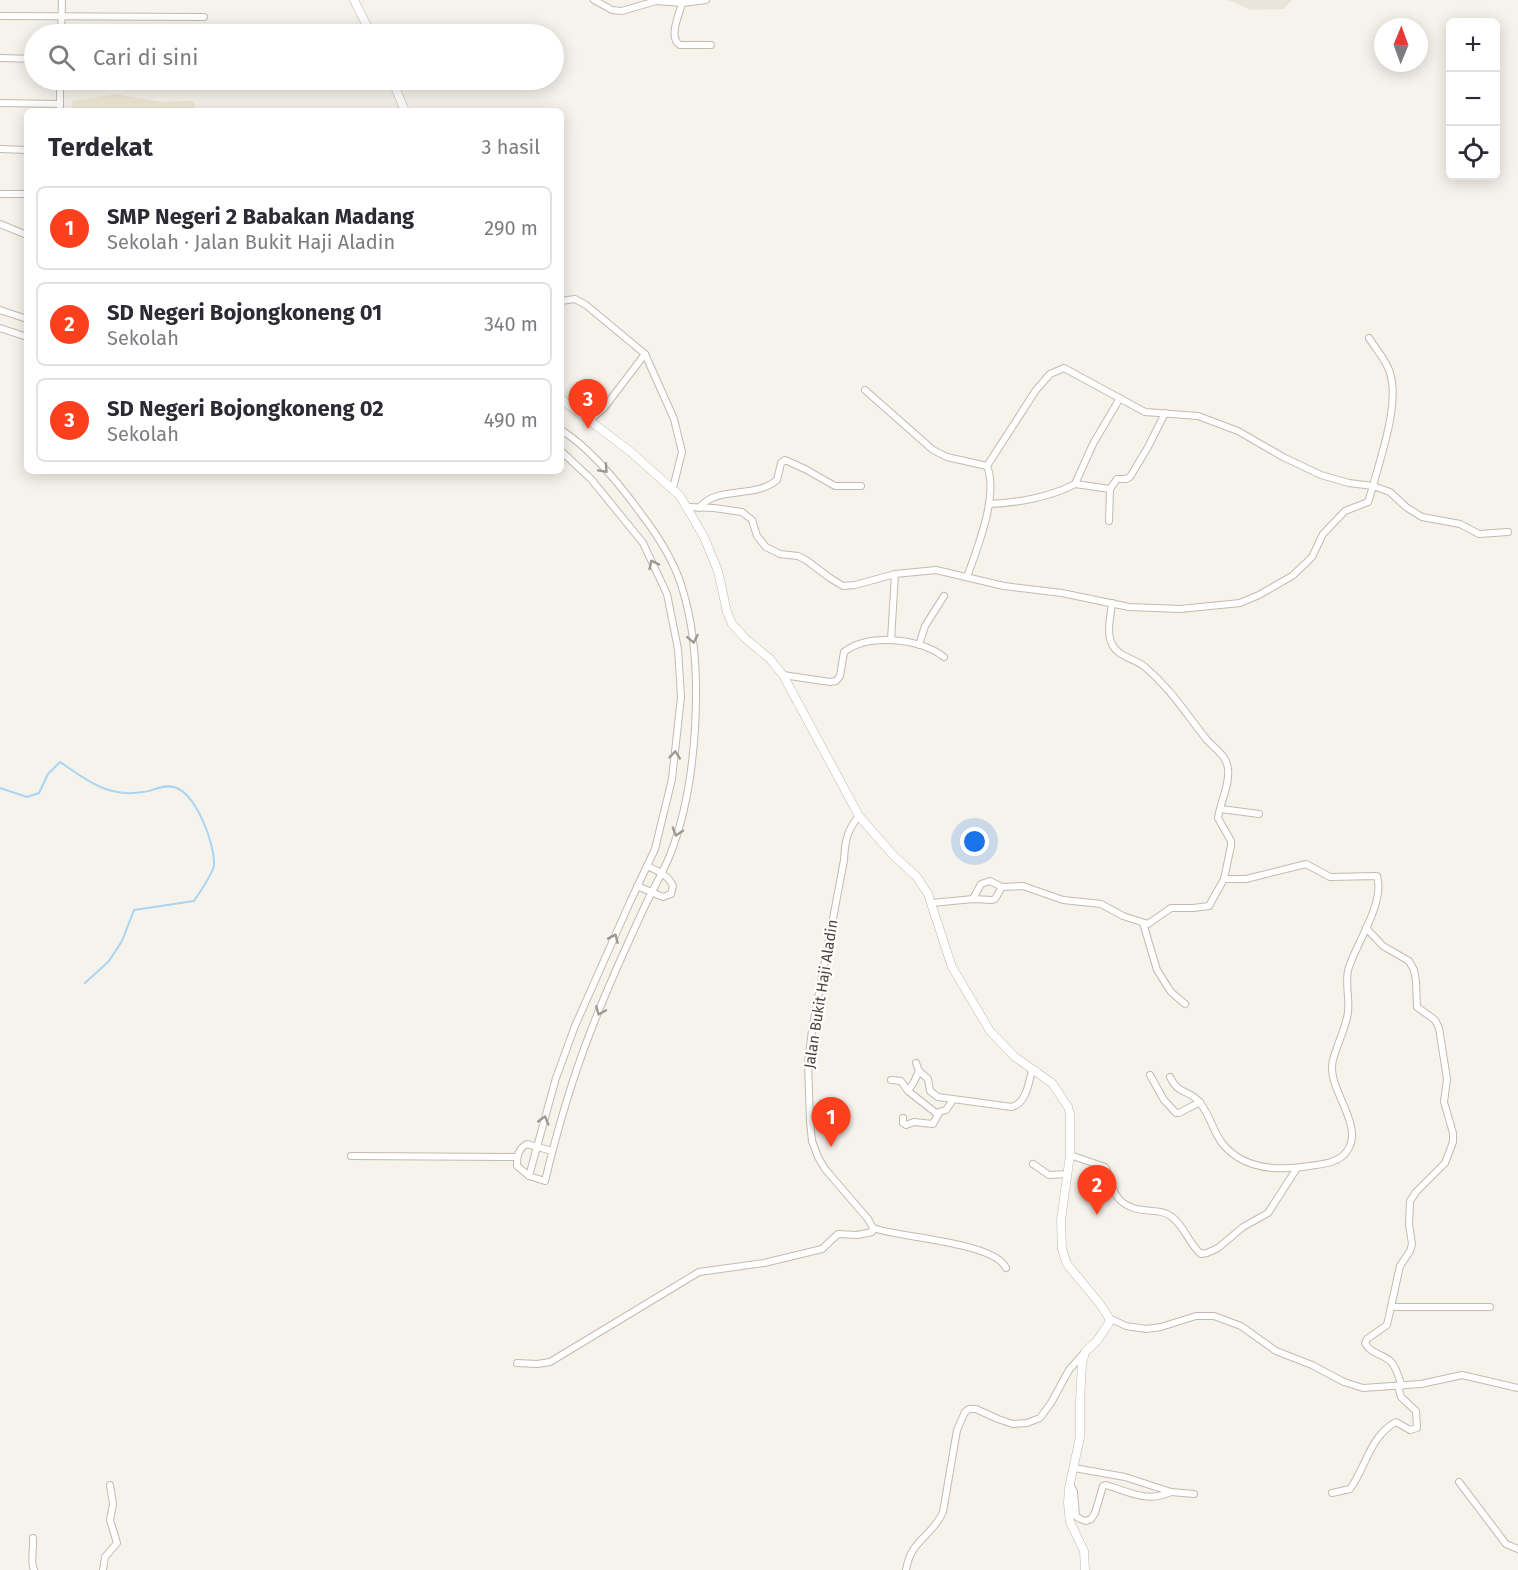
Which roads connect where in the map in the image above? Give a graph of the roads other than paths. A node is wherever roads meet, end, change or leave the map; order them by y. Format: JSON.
{"nodes":[{"id":1,"x":62,"y":0,"type":"edge"},
{"id":2,"x":354,"y":0,"type":"edge"},
{"id":3,"x":594,"y":0,"type":"edge"},
{"id":4,"x":706,"y":0,"type":"edge"},
{"id":5,"x":682,"y":3,"type":"junction"},
{"id":6,"x":0,"y":16,"type":"edge"},
{"id":7,"x":62,"y":16,"type":"junction"},
{"id":8,"x":204,"y":17,"type":"dead end"},
{"id":9,"x":62,"y":24,"type":"edge"},
{"id":10,"x":366,"y":24,"type":"edge"},
{"id":11,"x":711,"y":45,"type":"dead end"},
{"id":12,"x":0,"y":58,"type":"edge"},
{"id":13,"x":24,"y":59,"type":"edge"},
{"id":14,"x":60,"y":90,"type":"edge"},
{"id":15,"x":396,"y":90,"type":"edge"},
{"id":16,"x":0,"y":103,"type":"edge"},
{"id":17,"x":60,"y":107,"type":"edge"},
{"id":18,"x":404,"y":108,"type":"edge"},
{"id":19,"x":0,"y":149,"type":"edge"},
{"id":20,"x":24,"y":150,"type":"edge"},
{"id":21,"x":0,"y":194,"type":"edge"},
{"id":22,"x":24,"y":194,"type":"edge"},
{"id":23,"x":0,"y":224,"type":"edge"},
{"id":24,"x":24,"y":235,"type":"edge"},
{"id":25,"x":564,"y":301,"type":"edge"},
{"id":26,"x":0,"y":310,"type":"edge"},
{"id":27,"x":24,"y":318,"type":"edge"},
{"id":28,"x":0,"y":328,"type":"edge"},
{"id":29,"x":24,"y":336,"type":"edge"},
{"id":30,"x":1369,"y":338,"type":"dead end"},
{"id":31,"x":645,"y":354,"type":"junction"},
{"id":32,"x":865,"y":390,"type":"dead end"},
{"id":33,"x":1120,"y":398,"type":"junction"},
{"id":34,"x":564,"y":401,"type":"edge"},
{"id":35,"x":1165,"y":413,"type":"junction"},
{"id":36,"x":590,"y":420,"type":"junction"},
{"id":37,"x":564,"y":433,"type":"edge"},
{"id":38,"x":564,"y":454,"type":"edge"},
{"id":39,"x":987,"y":466,"type":"junction"},
{"id":40,"x":1075,"y":484,"type":"junction"},
{"id":41,"x":861,"y":486,"type":"dead end"},
{"id":42,"x":1374,"y":486,"type":"junction"},
{"id":43,"x":673,"y":488,"type":"junction"},
{"id":44,"x":1110,"y":489,"type":"junction"},
{"id":45,"x":989,"y":504,"type":"junction"},
{"id":46,"x":688,"y":507,"type":"junction"},
{"id":47,"x":699,"y":508,"type":"junction"},
{"id":48,"x":1109,"y":521,"type":"dead end"},
{"id":49,"x":1508,"y":532,"type":"dead end"},
{"id":50,"x":896,"y":574,"type":"junction"},
{"id":51,"x":968,"y":577,"type":"junction"},
{"id":52,"x":944,"y":596,"type":"dead end"},
{"id":53,"x":1112,"y":603,"type":"junction"},
{"id":54,"x":891,"y":640,"type":"junction"},
{"id":55,"x":919,"y":645,"type":"junction"},
{"id":56,"x":944,"y":657,"type":"dead end"},
{"id":57,"x":783,"y":675,"type":"junction"},
{"id":58,"x":1221,"y":809,"type":"junction"},
{"id":59,"x":1259,"y":814,"type":"dead end"},
{"id":60,"x":859,"y":816,"type":"junction"},
{"id":61,"x":647,"y":866,"type":"junction"},
{"id":62,"x":661,"y":873,"type":"junction"},
{"id":63,"x":1224,"y":879,"type":"junction"},
{"id":64,"x":638,"y":886,"type":"junction"},
{"id":65,"x":1002,"y":887,"type":"junction"},
{"id":66,"x":651,"y":893,"type":"junction"},
{"id":67,"x":974,"y":899,"type":"junction"},
{"id":68,"x":932,"y":903,"type":"junction"},
{"id":69,"x":1143,"y":923,"type":"junction"},
{"id":70,"x":1366,"y":928,"type":"junction"},
{"id":71,"x":1185,"y":1005,"type":"dead end"},
{"id":72,"x":916,"y":1063,"type":"dead end"},
{"id":73,"x":1032,"y":1070,"type":"junction"},
{"id":74,"x":919,"y":1071,"type":"junction"},
{"id":75,"x":1150,"y":1075,"type":"dead end"},
{"id":76,"x":1170,"y":1077,"type":"dead end"},
{"id":77,"x":891,"y":1080,"type":"dead end"},
{"id":78,"x":908,"y":1091,"type":"junction"},
{"id":79,"x":953,"y":1100,"type":"junction"},
{"id":80,"x":1200,"y":1102,"type":"junction"},
{"id":81,"x":939,"y":1113,"type":"junction"},
{"id":82,"x":903,"y":1118,"type":"dead end"},
{"id":83,"x":537,"y":1145,"type":"junction"},
{"id":84,"x":552,"y":1151,"type":"junction"},
{"id":85,"x":1070,"y":1155,"type":"junction"},
{"id":86,"x":351,"y":1156,"type":"dead end"},
{"id":87,"x":517,"y":1157,"type":"junction"},
{"id":88,"x":1033,"y":1164,"type":"dead end"},
{"id":89,"x":1297,"y":1168,"type":"junction"},
{"id":90,"x":1068,"y":1174,"type":"junction"},
{"id":91,"x":529,"y":1176,"type":"junction"},
{"id":92,"x":873,"y":1228,"type":"junction"},
{"id":93,"x":1006,"y":1268,"type":"dead end"},
{"id":94,"x":1392,"y":1307,"type":"junction"},
{"id":95,"x":1490,"y":1307,"type":"dead end"},
{"id":96,"x":1109,"y":1318,"type":"junction"},
{"id":97,"x":1085,"y":1352,"type":"junction"},
{"id":98,"x":517,"y":1363,"type":"dead end"},
{"id":99,"x":1400,"y":1386,"type":"junction"},
{"id":100,"x":1518,"y":1388,"type":"edge"},
{"id":101,"x":1074,"y":1468,"type":"junction"},
{"id":102,"x":1459,"y":1482,"type":"dead end"},
{"id":103,"x":1070,"y":1484,"type":"junction"},
{"id":104,"x":110,"y":1485,"type":"dead end"},
{"id":105,"x":1170,"y":1492,"type":"junction"},
{"id":106,"x":1332,"y":1493,"type":"dead end"},
{"id":107,"x":1194,"y":1494,"type":"dead end"},
{"id":108,"x":33,"y":1538,"type":"dead end"},
{"id":109,"x":1518,"y":1549,"type":"edge"},
{"id":110,"x":34,"y":1570,"type":"edge"},
{"id":111,"x":103,"y":1570,"type":"edge"},
{"id":112,"x":906,"y":1570,"type":"edge"},
{"id":113,"x":1085,"y":1570,"type":"edge"}],
"edges":[{"from":1,"to":7,"type":"street"},
{"from":2,"to":10,"type":"street"},
{"from":3,"to":5,"type":"street"},
{"from":4,"to":5,"type":"street"},
{"from":5,"to":11,"type":"street"},
{"from":6,"to":7,"type":"street"},
{"from":7,"to":8,"type":"street"},
{"from":7,"to":9,"type":"street"},
{"from":12,"to":13,"type":"street"},
{"from":14,"to":17,"type":"street"},
{"from":15,"to":18,"type":"street"},
{"from":16,"to":17,"type":"street"},
{"from":19,"to":20,"type":"street"},
{"from":21,"to":22,"type":"street"},
{"from":23,"to":24,"type":"street"},
{"from":25,"to":31,"type":"street"},
{"from":26,"to":27,"type":"street"},
{"from":28,"to":29,"type":"street"},
{"from":30,"to":42,"type":"street"},
{"from":31,"to":36,"type":"street"},
{"from":31,"to":43,"type":"street"},
{"from":32,"to":39,"type":"street"},
{"from":33,"to":35,"type":"street"},
{"from":33,"to":39,"type":"street"},
{"from":33,"to":40,"type":"street"},
{"from":34,"to":36,"type":"street"},
{"from":35,"to":42,"type":"street"},
{"from":35,"to":44,"type":"street"},
{"from":36,"to":43,"type":"street"},
{"from":37,"to":62,"type":"street","one_way":true},
{"from":61,"to":38,"type":"street","one_way":true},
{"from":39,"to":45,"type":"street"},
{"from":40,"to":44,"type":"street"},
{"from":40,"to":45,"type":"street"},
{"from":41,"to":47,"type":"street"},
{"from":42,"to":49,"type":"street"},
{"from":42,"to":53,"type":"street"},
{"from":43,"to":46,"type":"street"},
{"from":44,"to":48,"type":"street"},
{"from":45,"to":51,"type":"street"},
{"from":46,"to":47,"type":"street"},
{"from":46,"to":57,"type":"street"},
{"from":47,"to":50,"type":"street"},
{"from":50,"to":51,"type":"street"},
{"from":50,"to":54,"type":"street"},
{"from":51,"to":53,"type":"street"},
{"from":52,"to":55,"type":"street"},
{"from":53,"to":58,"type":"street"},
{"from":54,"to":55,"type":"street"},
{"from":54,"to":57,"type":"street"},
{"from":55,"to":56,"type":"street"},
{"from":57,"to":60,"type":"street"},
{"from":58,"to":59,"type":"street"},
{"from":58,"to":63,"type":"street"},
{"from":60,"to":68,"type":"street"},
{"from":60,"to":92,"type":"street","name":"Jalan Bukit Haji Aladin"},
{"from":61,"to":62,"type":"street"},
{"from":61,"to":64,"type":"street"},
{"from":62,"to":66,"type":"street"},
{"from":62,"to":66,"type":"street"},
{"from":63,"to":69,"type":"street"},
{"from":63,"to":70,"type":"street"},
{"from":64,"to":66,"type":"street"},
{"from":83,"to":64,"type":"street","one_way":true},
{"from":65,"to":67,"type":"street"},
{"from":65,"to":67,"type":"street"},
{"from":65,"to":69,"type":"street"},
{"from":66,"to":84,"type":"street","one_way":true},
{"from":67,"to":68,"type":"street"},
{"from":68,"to":73,"type":"street"},
{"from":69,"to":71,"type":"street"},
{"from":70,"to":89,"type":"street"},
{"from":70,"to":94,"type":"street"},
{"from":72,"to":74,"type":"street"},
{"from":73,"to":79,"type":"street"},
{"from":73,"to":85,"type":"street"},
{"from":74,"to":78,"type":"street"},
{"from":74,"to":79,"type":"street"},
{"from":75,"to":80,"type":"street"},
{"from":76,"to":80,"type":"street"},
{"from":77,"to":78,"type":"street"},
{"from":78,"to":81,"type":"street"},
{"from":79,"to":81,"type":"street"},
{"from":80,"to":89,"type":"street"},
{"from":81,"to":82,"type":"street"},
{"from":83,"to":84,"type":"street"},
{"from":83,"to":87,"type":"street"},
{"from":83,"to":91,"type":"street"},
{"from":84,"to":91,"type":"street"},
{"from":85,"to":89,"type":"street"},
{"from":85,"to":90,"type":"street"},
{"from":86,"to":87,"type":"street"},
{"from":87,"to":91,"type":"street"},
{"from":88,"to":90,"type":"street"},
{"from":90,"to":96,"type":"street"},
{"from":92,"to":93,"type":"street"},
{"from":92,"to":98,"type":"street"},
{"from":94,"to":95,"type":"street"},
{"from":94,"to":99,"type":"street"},
{"from":96,"to":97,"type":"street"},
{"from":96,"to":99,"type":"street"},
{"from":97,"to":101,"type":"street"},
{"from":97,"to":112,"type":"street"},
{"from":99,"to":100,"type":"street"},
{"from":99,"to":106,"type":"street"},
{"from":101,"to":103,"type":"street"},
{"from":101,"to":105,"type":"street"},
{"from":102,"to":109,"type":"street"},
{"from":103,"to":105,"type":"street"},
{"from":103,"to":113,"type":"street"},
{"from":104,"to":111,"type":"street"},
{"from":105,"to":107,"type":"street"},
{"from":108,"to":110,"type":"street"}]}
